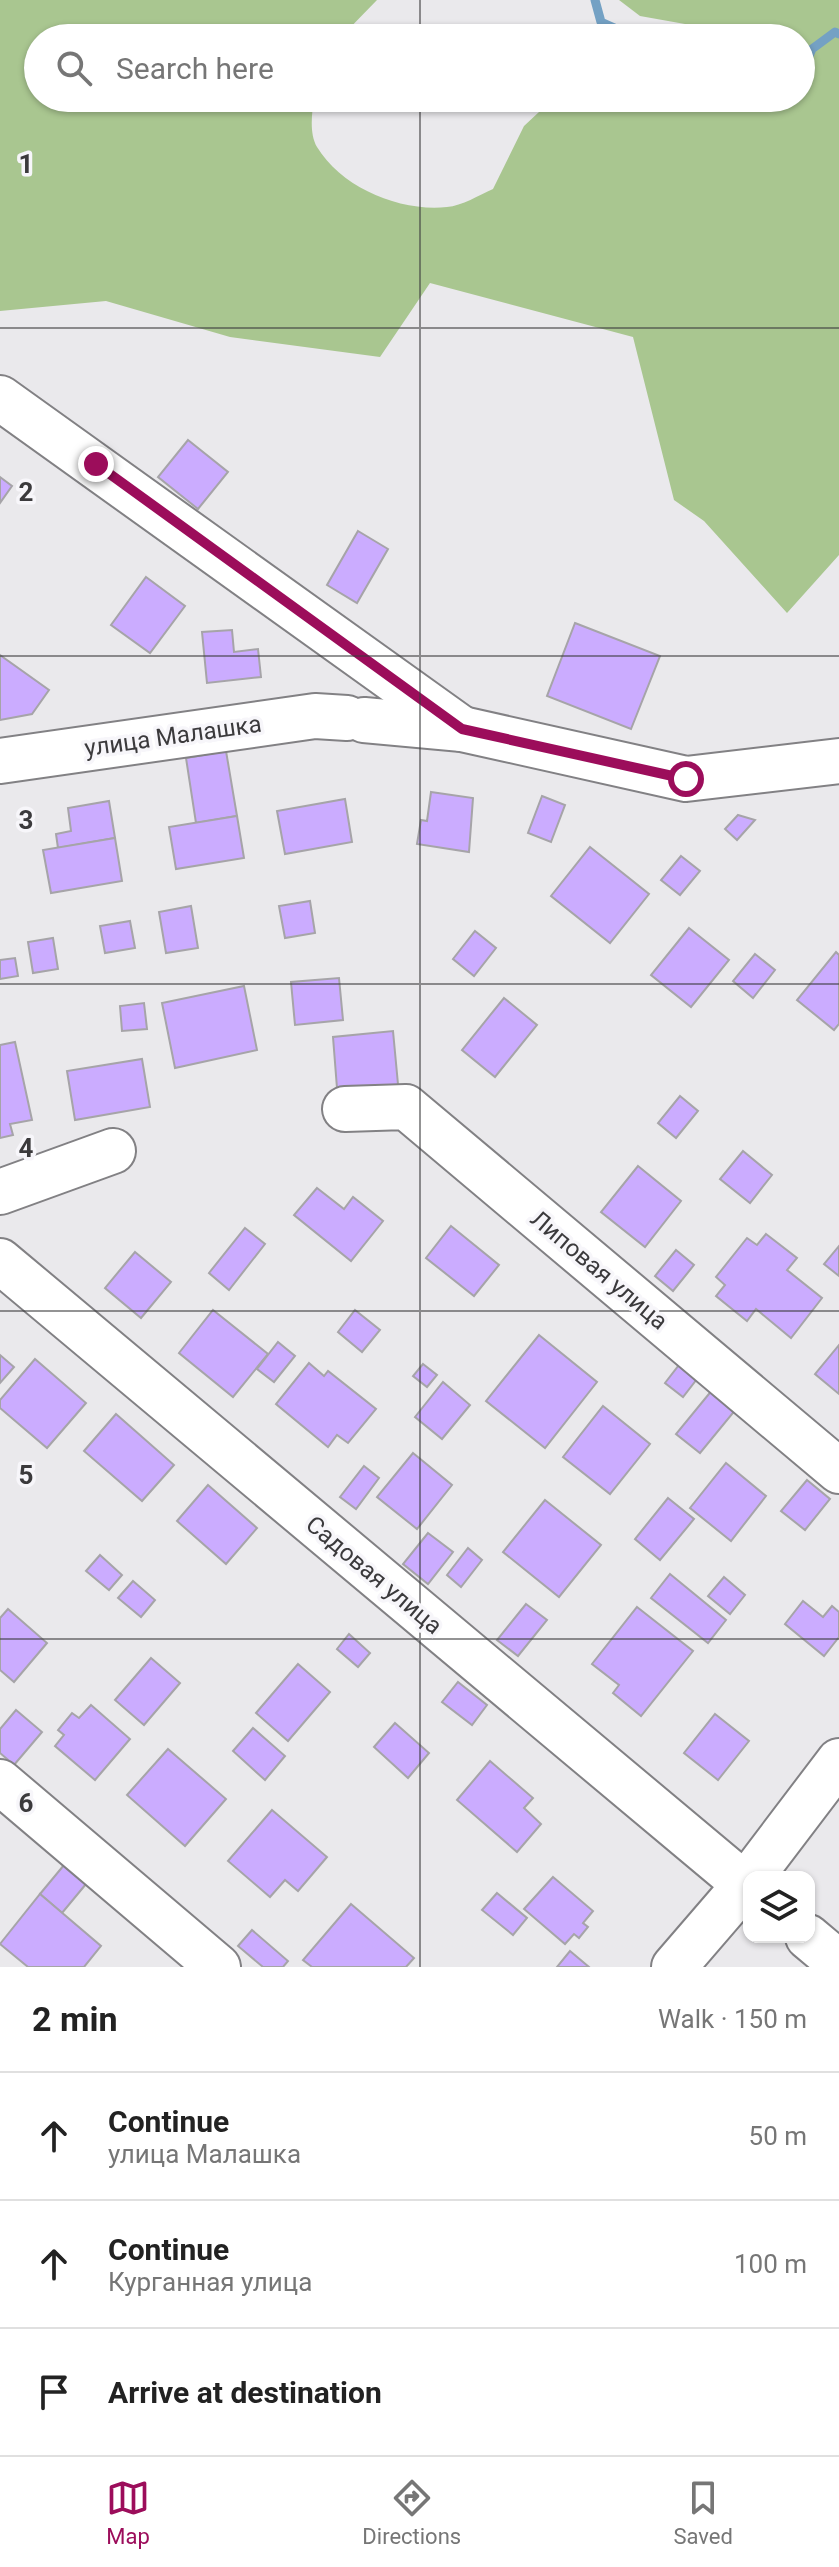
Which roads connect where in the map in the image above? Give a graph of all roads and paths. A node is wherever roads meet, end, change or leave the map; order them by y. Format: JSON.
{"nodes":[{"id":1,"x":0,"y":398,"type":"edge"},
{"id":2,"x":462,"y":729,"type":"junction"},
{"id":3,"x":0,"y":761,"type":"edge"},
{"id":4,"x":839,"y":761,"type":"edge"},
{"id":5,"x":345,"y":1109,"type":"dead end"},
{"id":6,"x":113,"y":1151,"type":"dead end"},
{"id":7,"x":0,"y":1192,"type":"edge"},
{"id":8,"x":0,"y":1261,"type":"edge"},
{"id":9,"x":839,"y":1471,"type":"edge"},
{"id":10,"x":839,"y":1761,"type":"edge"},
{"id":11,"x":0,"y":1782,"type":"edge"},
{"id":12,"x":756,"y":1871,"type":"edge"},
{"id":13,"x":743,"y":1878,"type":"edge"},
{"id":14,"x":743,"y":1888,"type":"edge"},
{"id":15,"x":815,"y":1943,"type":"edge"},
{"id":16,"x":839,"y":1963,"type":"edge"},
{"id":17,"x":218,"y":1967,"type":"edge"},
{"id":18,"x":674,"y":1967,"type":"edge"}],
"edges":[{"from":1,"to":2,"type":"street"},
{"from":2,"to":3,"type":"street","name":"улица Малашка"},
{"from":2,"to":4,"type":"street","name":"улица Малашка"},
{"from":5,"to":9,"type":"street","name":"Липовая улица"},
{"from":6,"to":7,"type":"street"},
{"from":8,"to":13,"type":"street","name":"Садовая улица"},
{"from":10,"to":12,"type":"street"},
{"from":11,"to":17,"type":"street"},
{"from":14,"to":18,"type":"street"},
{"from":15,"to":16,"type":"street"}]}
